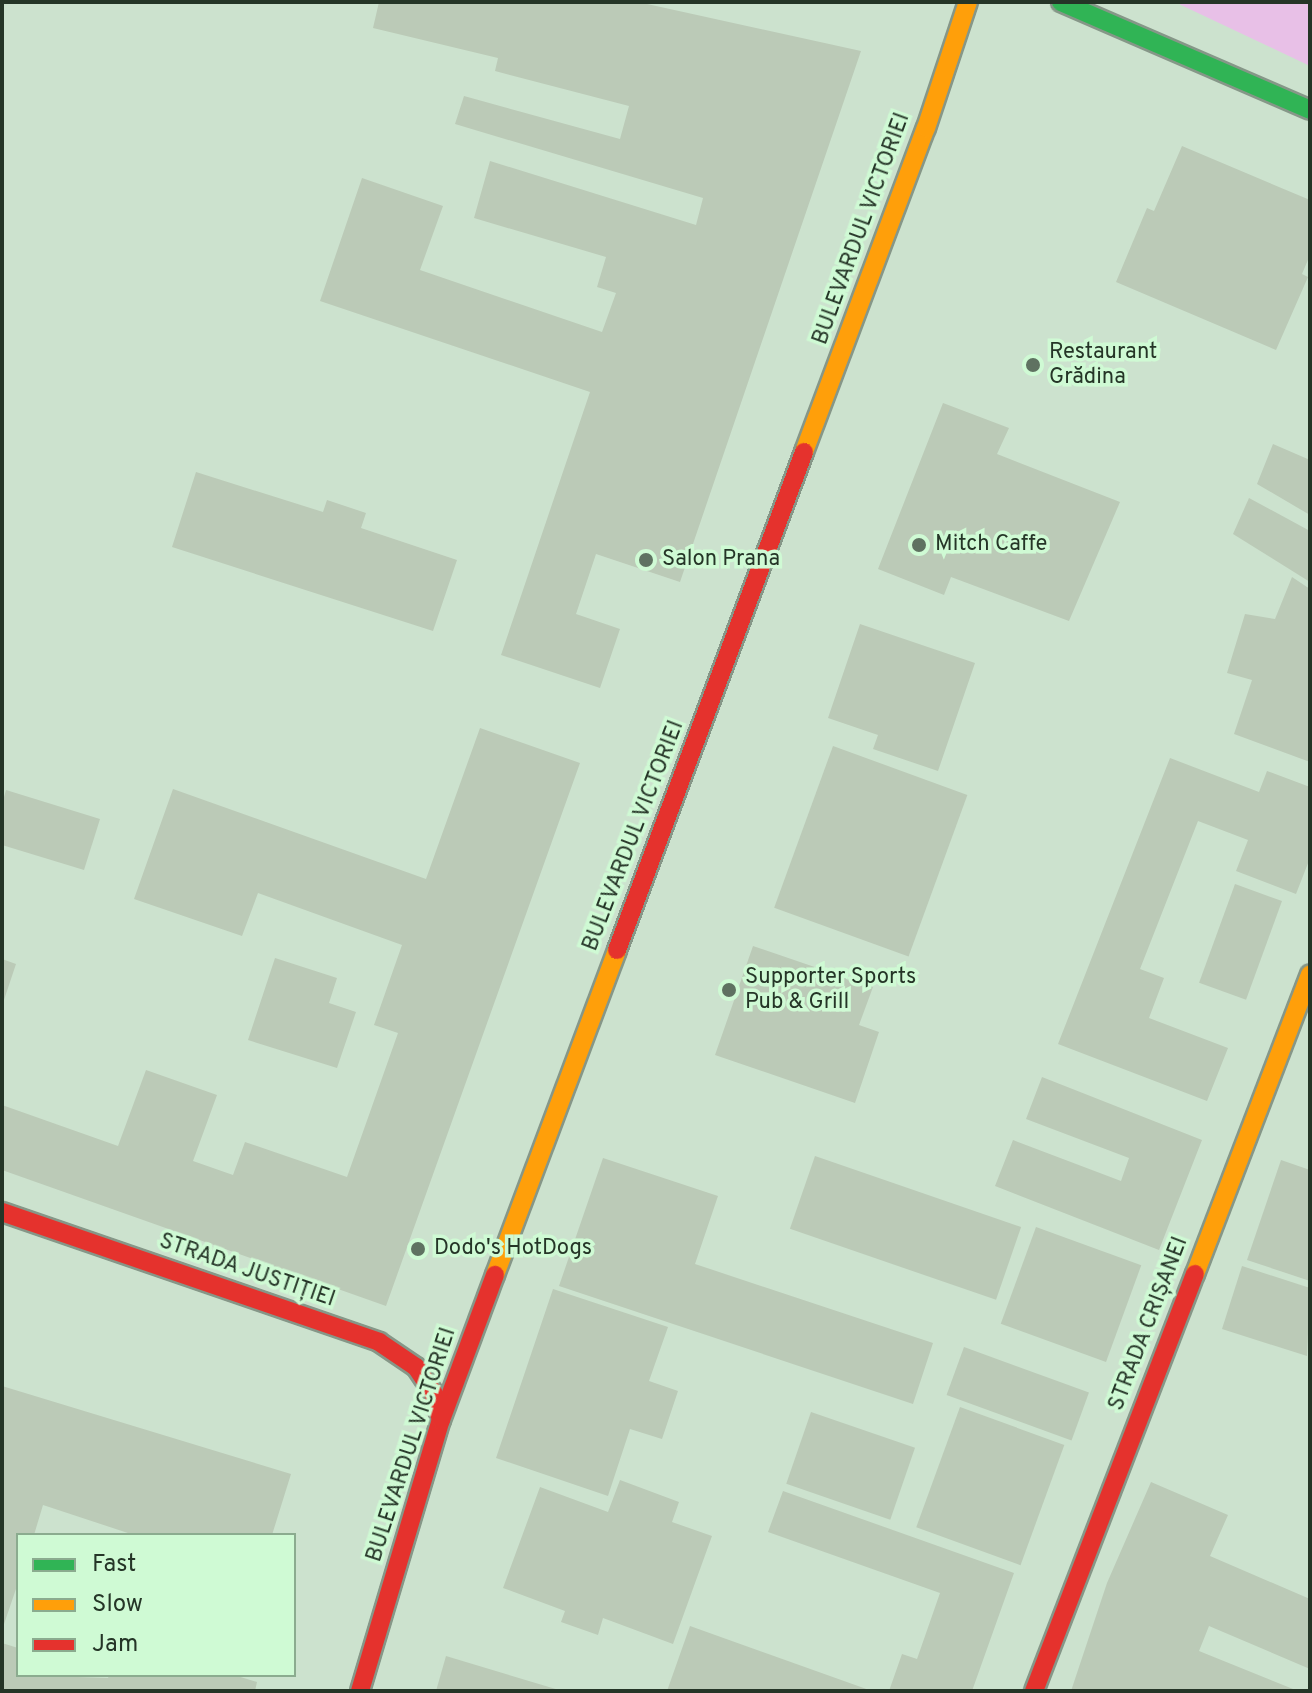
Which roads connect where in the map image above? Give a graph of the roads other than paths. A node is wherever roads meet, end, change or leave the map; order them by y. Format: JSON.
{"nodes":[{"id":1,"x":968,"y":2,"type":"edge"},
{"id":2,"x":1061,"y":2,"type":"edge"},
{"id":3,"x":1310,"y":110,"type":"edge"},
{"id":4,"x":1310,"y":974,"type":"edge"},
{"id":5,"x":2,"y":1212,"type":"edge"},
{"id":6,"x":441,"y":1420,"type":"junction"},
{"id":7,"x":360,"y":1691,"type":"edge"},
{"id":8,"x":1034,"y":1691,"type":"edge"}],
"edges":[{"from":1,"to":6,"type":"main road","name":"BULEVARDUL VICTORIEI"},
{"from":2,"to":3,"type":"main road"},
{"from":4,"to":8,"type":"main road","name":"STRADA CRIȘANEI"},
{"from":5,"to":6,"type":"main road","name":"STRADA JUSTIȚIEI"},
{"from":6,"to":7,"type":"main road","name":"BULEVARDUL VICTORIEI"}]}
